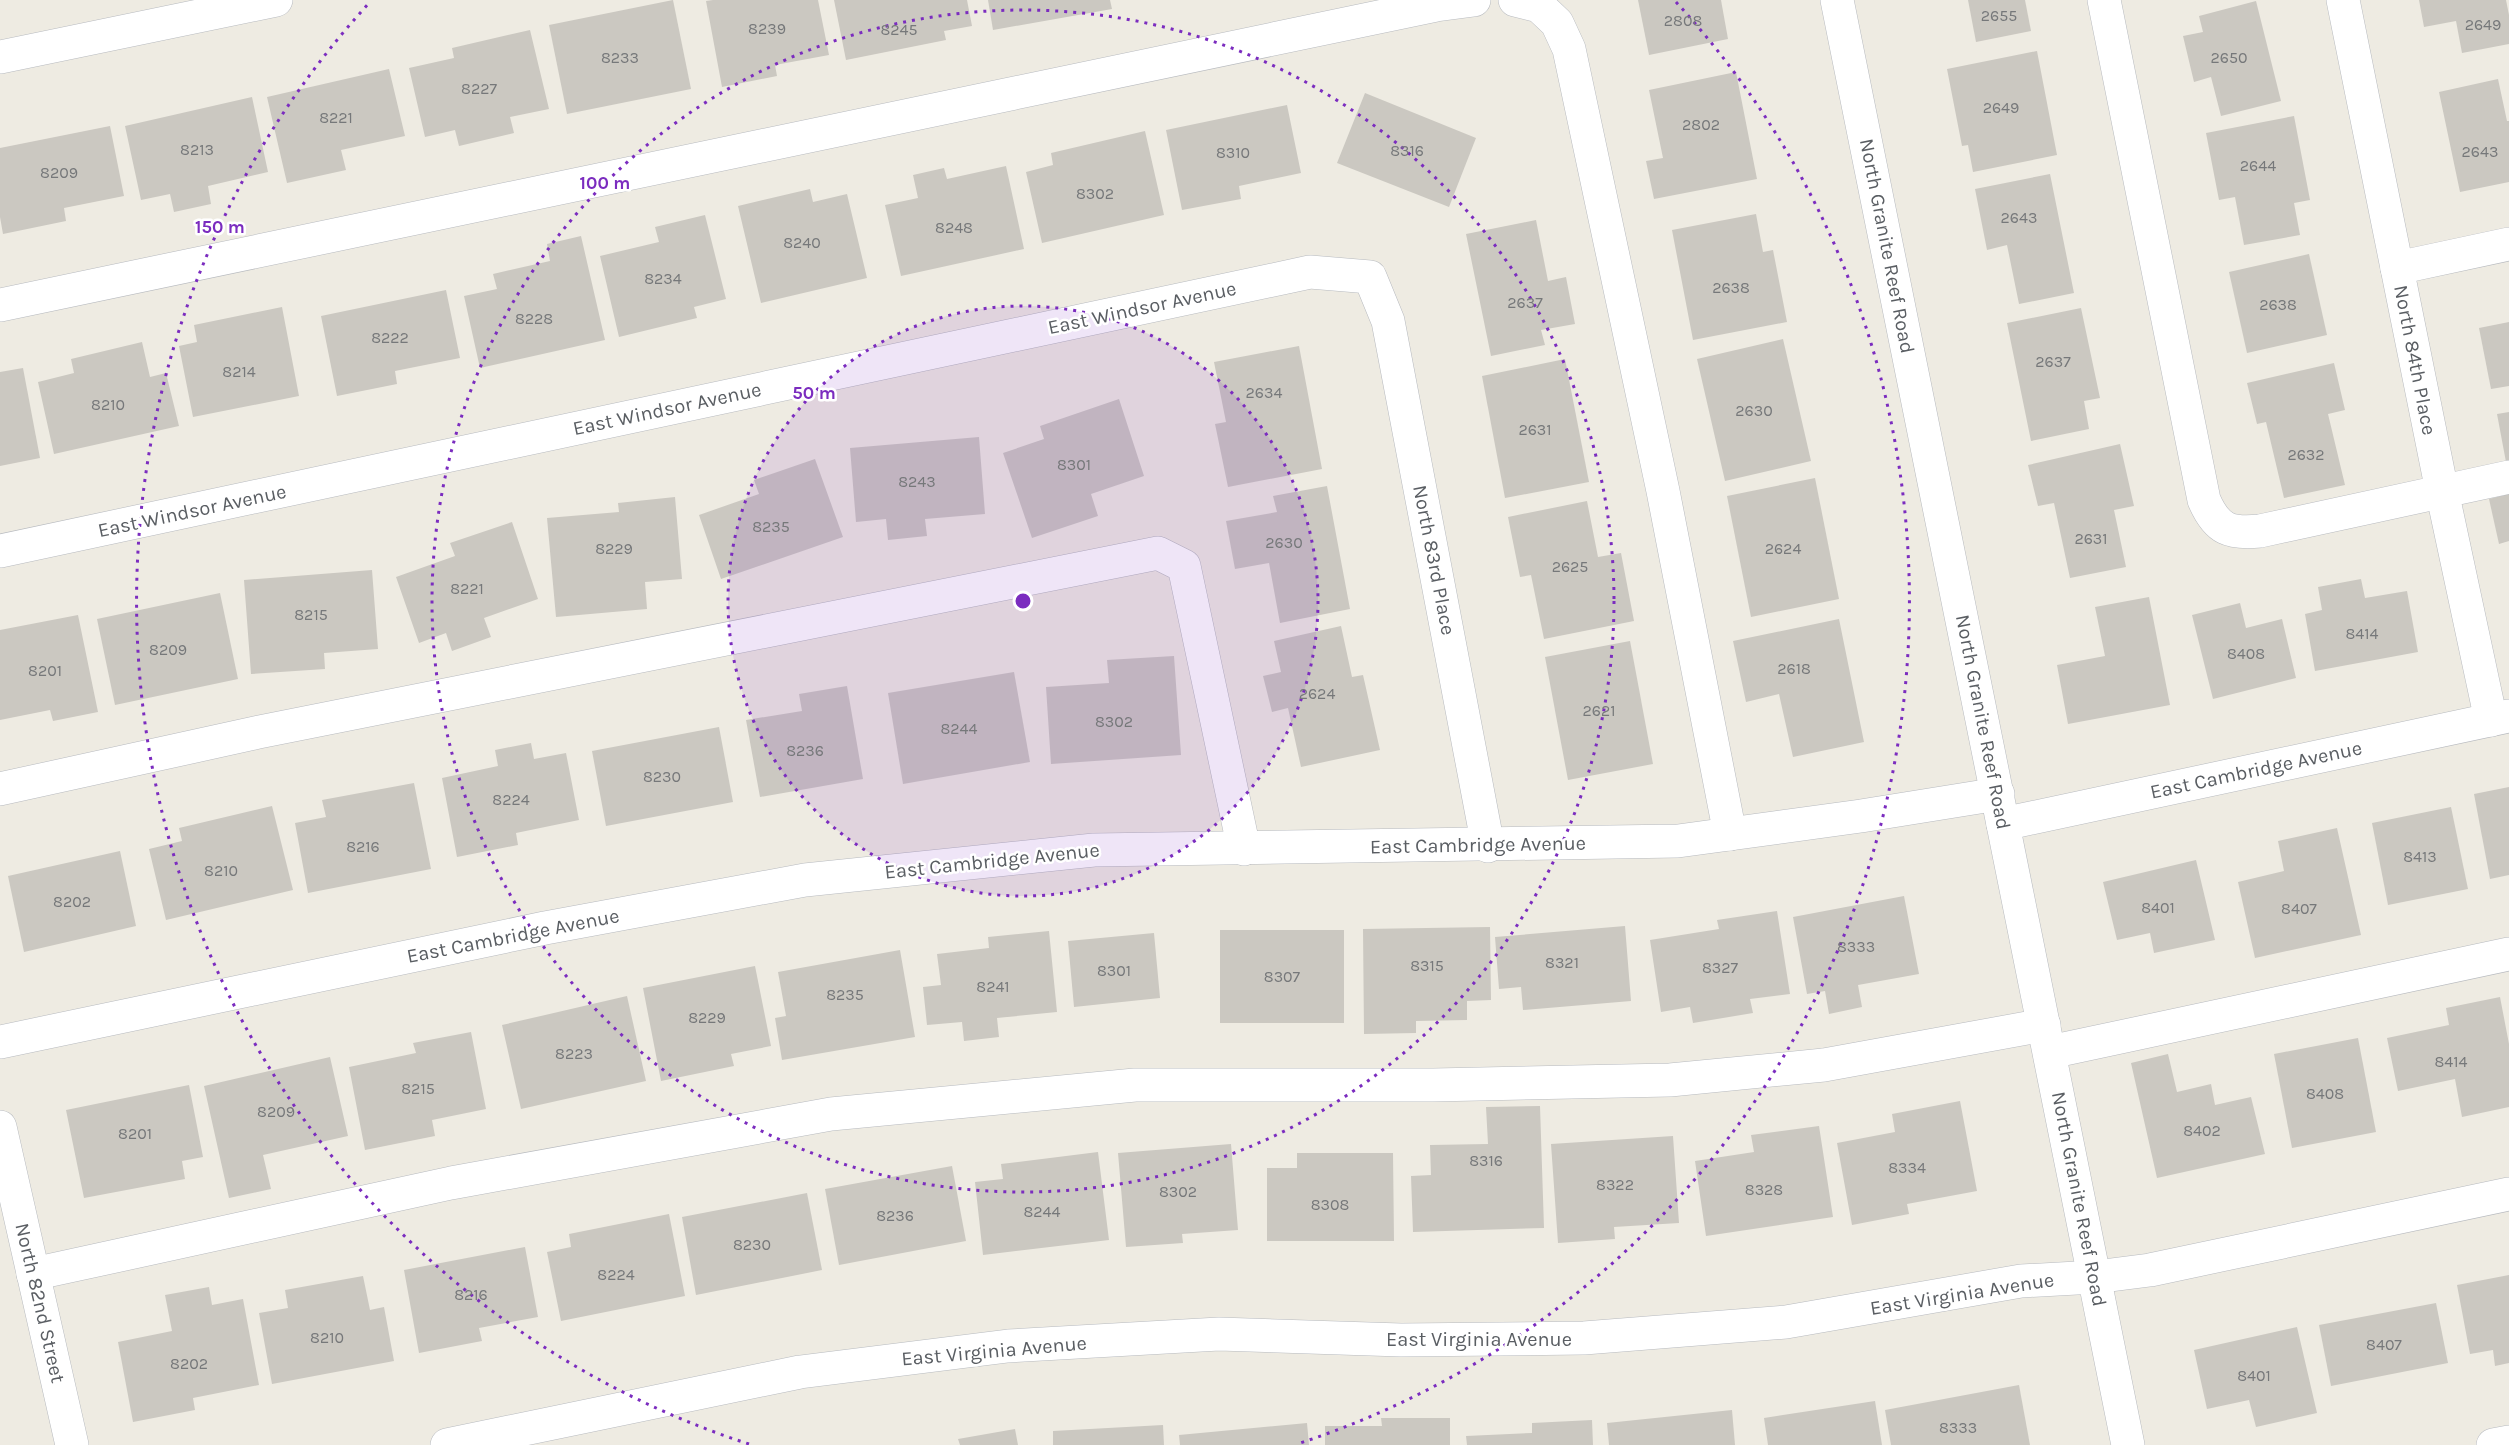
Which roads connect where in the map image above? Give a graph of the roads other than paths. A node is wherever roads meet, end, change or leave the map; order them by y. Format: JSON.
{"nodes":[{"id":1,"x":276,"y":0,"type":"edge"},
{"id":2,"x":1474,"y":0,"type":"edge"},
{"id":3,"x":1515,"y":0,"type":"edge"},
{"id":4,"x":1837,"y":0,"type":"edge"},
{"id":5,"x":2104,"y":0,"type":"edge"},
{"id":6,"x":2343,"y":0,"type":"edge"},
{"id":7,"x":0,"y":57,"type":"edge"},
{"id":8,"x":2509,"y":244,"type":"edge"},
{"id":9,"x":2397,"y":268,"type":"junction"},
{"id":10,"x":1370,"y":277,"type":"joint"},
{"id":11,"x":0,"y":305,"type":"edge"},
{"id":12,"x":2509,"y":477,"type":"edge"},
{"id":13,"x":2442,"y":491,"type":"junction"},
{"id":14,"x":0,"y":551,"type":"edge"},
{"id":15,"x":2500,"y":718,"type":"edge"},
{"id":16,"x":0,"y":789,"type":"edge"},
{"id":17,"x":2000,"y":809,"type":"junction"},
{"id":18,"x":1730,"y":834,"type":"junction"},
{"id":19,"x":1488,"y":846,"type":"junction"},
{"id":20,"x":1244,"y":849,"type":"junction"},
{"id":21,"x":2509,"y":954,"type":"edge"},
{"id":22,"x":2047,"y":1039,"type":"junction"},
{"id":23,"x":0,"y":1042,"type":"edge"},
{"id":24,"x":0,"y":1127,"type":"edge"},
{"id":25,"x":2509,"y":1194,"type":"edge"},
{"id":26,"x":33,"y":1274,"type":"junction"},
{"id":27,"x":2095,"y":1277,"type":"junction"},
{"id":28,"x":2509,"y":1442,"type":"edge"},
{"id":29,"x":72,"y":1445,"type":"edge"},
{"id":30,"x":447,"y":1445,"type":"edge"},
{"id":31,"x":2128,"y":1445,"type":"edge"},
{"id":32,"x":2493,"y":1445,"type":"edge"}],
"edges":[{"from":1,"to":7,"type":"street"},
{"from":2,"to":11,"type":"street"},
{"from":3,"to":18,"type":"street"},
{"from":4,"to":17,"type":"street","name":"North Granite Reef Road"},
{"from":5,"to":13,"type":"street"},
{"from":6,"to":9,"type":"street","name":"North 84th Place"},
{"from":8,"to":9,"type":"street"},
{"from":9,"to":13,"type":"street","name":"North 84th Place"},
{"from":10,"to":14,"type":"street","name":"East Windsor Avenue"},
{"from":10,"to":19,"type":"street","name":"North 83rd Place"},
{"from":12,"to":13,"type":"street"},
{"from":13,"to":15,"type":"street","name":"North 84th Place"},
{"from":15,"to":17,"type":"street","name":"East Cambridge Avenue"},
{"from":16,"to":20,"type":"street"},
{"from":17,"to":18,"type":"street","name":"East Cambridge Avenue"},
{"from":17,"to":22,"type":"street","name":"North Granite Reef Road"},
{"from":18,"to":19,"type":"street","name":"East Cambridge Avenue"},
{"from":19,"to":20,"type":"street","name":"East Cambridge Avenue"},
{"from":20,"to":23,"type":"street","name":"East Cambridge Avenue"},
{"from":21,"to":22,"type":"street"},
{"from":22,"to":26,"type":"street"},
{"from":22,"to":27,"type":"street","name":"North Granite Reef Road"},
{"from":24,"to":26,"type":"street","name":"North 82nd Street"},
{"from":25,"to":27,"type":"street","name":"East Virginia Avenue"},
{"from":26,"to":29,"type":"street","name":"North 82nd Street"},
{"from":27,"to":30,"type":"street","name":"East Virginia Avenue"},
{"from":27,"to":31,"type":"street","name":"North Granite Reef Road"},
{"from":28,"to":32,"type":"street"}]}
